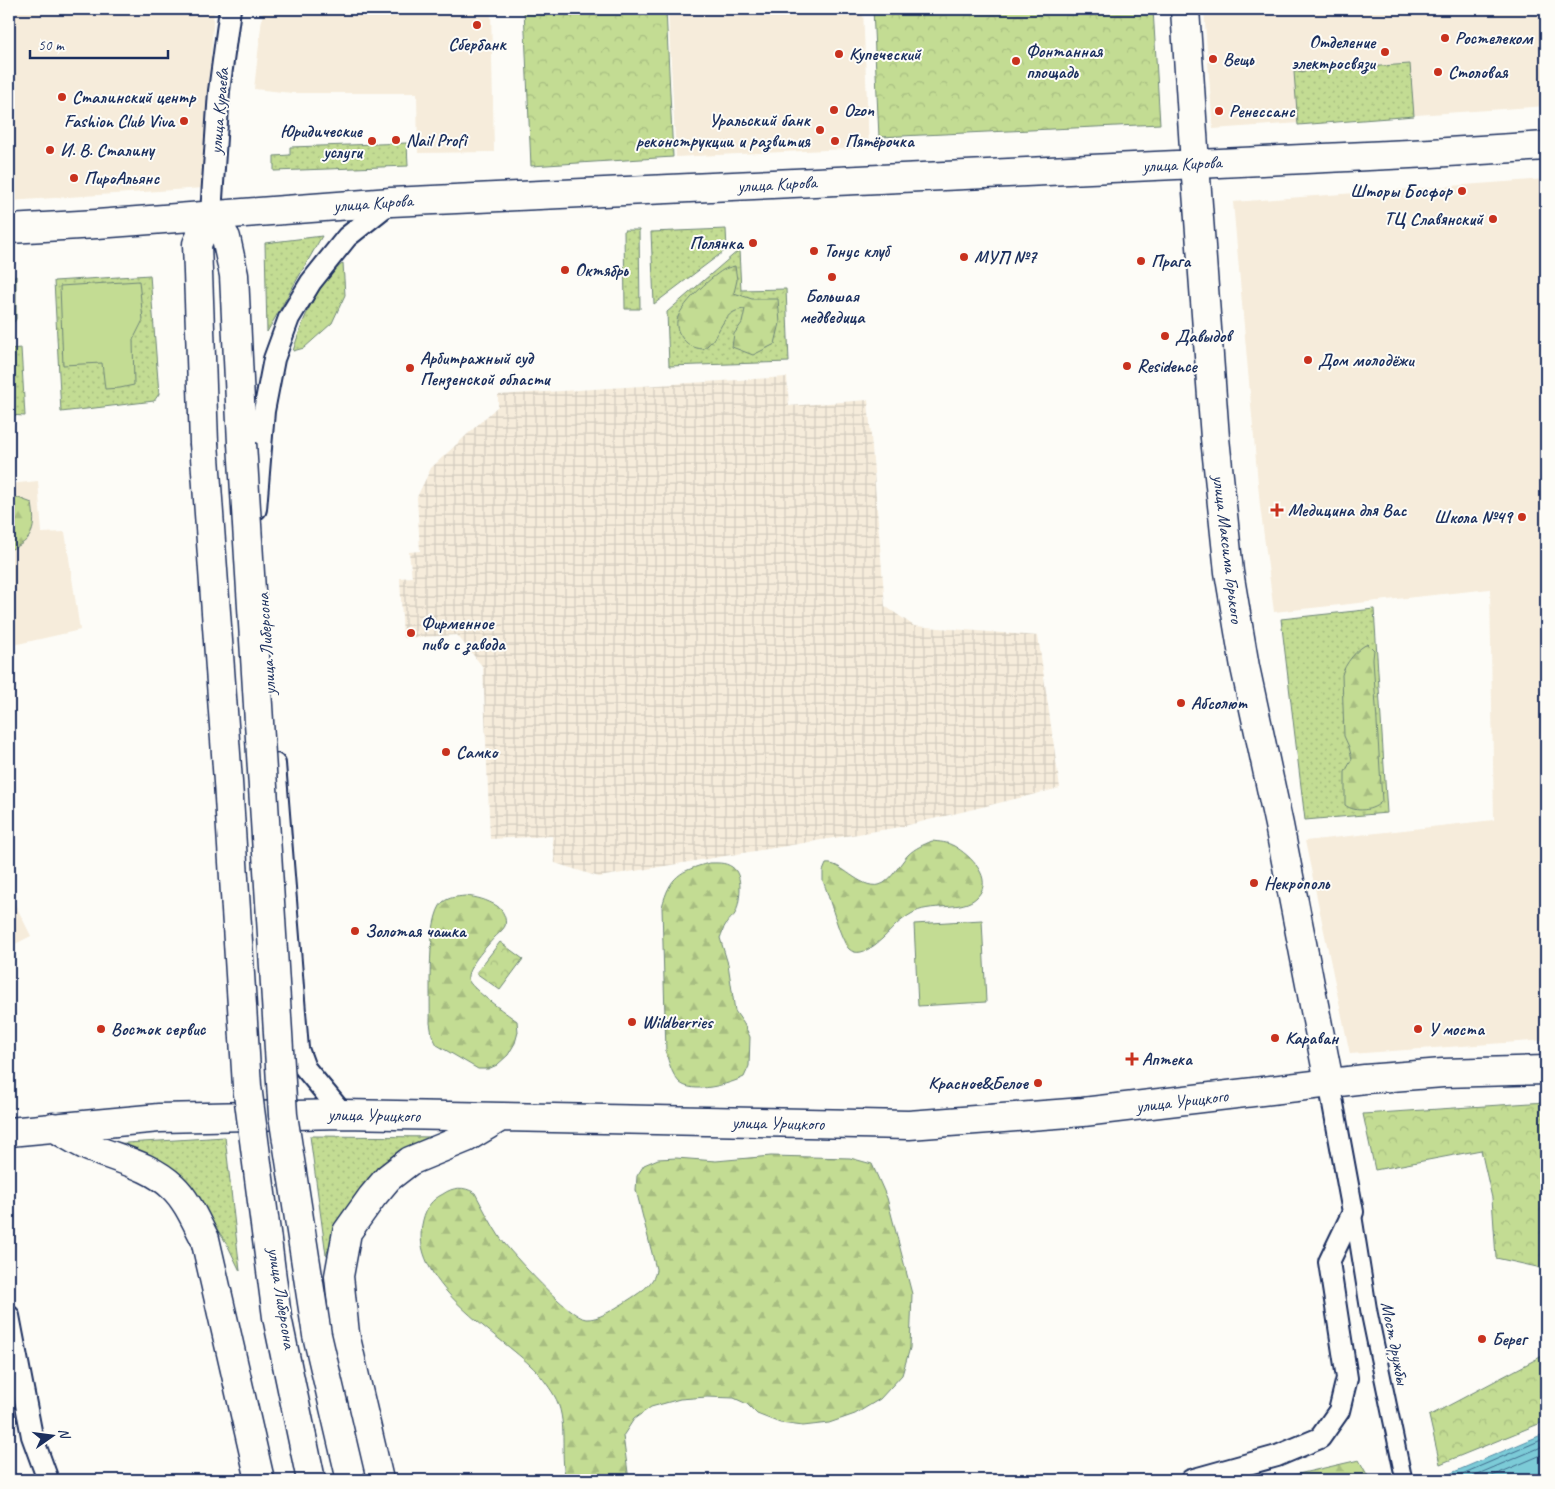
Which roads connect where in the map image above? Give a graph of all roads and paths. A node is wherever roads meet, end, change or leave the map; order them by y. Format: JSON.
{"nodes":[{"id":1,"x":230,"y":9,"type":"edge"},
{"id":2,"x":1185,"y":9,"type":"edge"},
{"id":3,"x":1546,"y":146,"type":"edge"},
{"id":4,"x":1195,"y":164,"type":"junction"},
{"id":5,"x":391,"y":202,"type":"junction"},
{"id":6,"x":211,"y":214,"type":"junction"},
{"id":7,"x":9,"y":229,"type":"edge"},
{"id":8,"x":1546,"y":1070,"type":"edge"},
{"id":9,"x":1329,"y":1082,"type":"junction"},
{"id":10,"x":343,"y":1114,"type":"junction"},
{"id":11,"x":255,"y":1116,"type":"junction"},
{"id":12,"x":501,"y":1117,"type":"junction"},
{"id":13,"x":53,"y":1127,"type":"junction"},
{"id":14,"x":9,"y":1132,"type":"edge"},
{"id":15,"x":1353,"y":1212,"type":"junction"},
{"id":16,"x":9,"y":1316,"type":"edge"},
{"id":17,"x":48,"y":1480,"type":"edge"},
{"id":18,"x":260,"y":1480,"type":"edge"},
{"id":19,"x":310,"y":1480,"type":"edge"},
{"id":20,"x":351,"y":1480,"type":"edge"},
{"id":21,"x":379,"y":1480,"type":"edge"},
{"id":22,"x":1191,"y":1480,"type":"edge"},
{"id":23,"x":1404,"y":1480,"type":"edge"}],
"edges":[{"from":1,"to":6,"type":"street","name":"улица Кураева"},
{"from":2,"to":4,"type":"main road","name":"улица Максима Горького"},
{"from":3,"to":4,"type":"main road","name":"улица Кирова"},
{"from":4,"to":5,"type":"main road","name":"улица Кирова"},
{"from":4,"to":9,"type":"main road","name":"улица Максима Горького"},
{"from":5,"to":6,"type":"main road","name":"улица Кирова"},
{"from":5,"to":10,"type":"street","name":"улица Либерсона"},
{"from":6,"to":7,"type":"main road","name":"улица Кирова"},
{"from":6,"to":19,"type":"main road","bridge":true},
{"from":6,"to":20,"type":"main road","bridge":true},
{"from":8,"to":9,"type":"main road","name":"улица Урицкого"},
{"from":9,"to":12,"type":"main road","name":"улица Урицкого"},
{"from":9,"to":15,"type":"street"},
{"from":10,"to":11,"type":"main road","name":"улица Урицкого"},
{"from":10,"to":12,"type":"main road","name":"улица Урицкого"},
{"from":11,"to":13,"type":"main road","name":"улица Урицкого"},
{"from":11,"to":19,"type":"street","name":"улица Либерсона"},
{"from":12,"to":21,"type":"main road"},
{"from":13,"to":14,"type":"main road","name":"улица Урицкого"},
{"from":13,"to":18,"type":"main road"},
{"from":15,"to":22,"type":"street"},
{"from":15,"to":23,"type":"street","name":"Мост дружбы"},
{"from":16,"to":17,"type":"street"}]}
